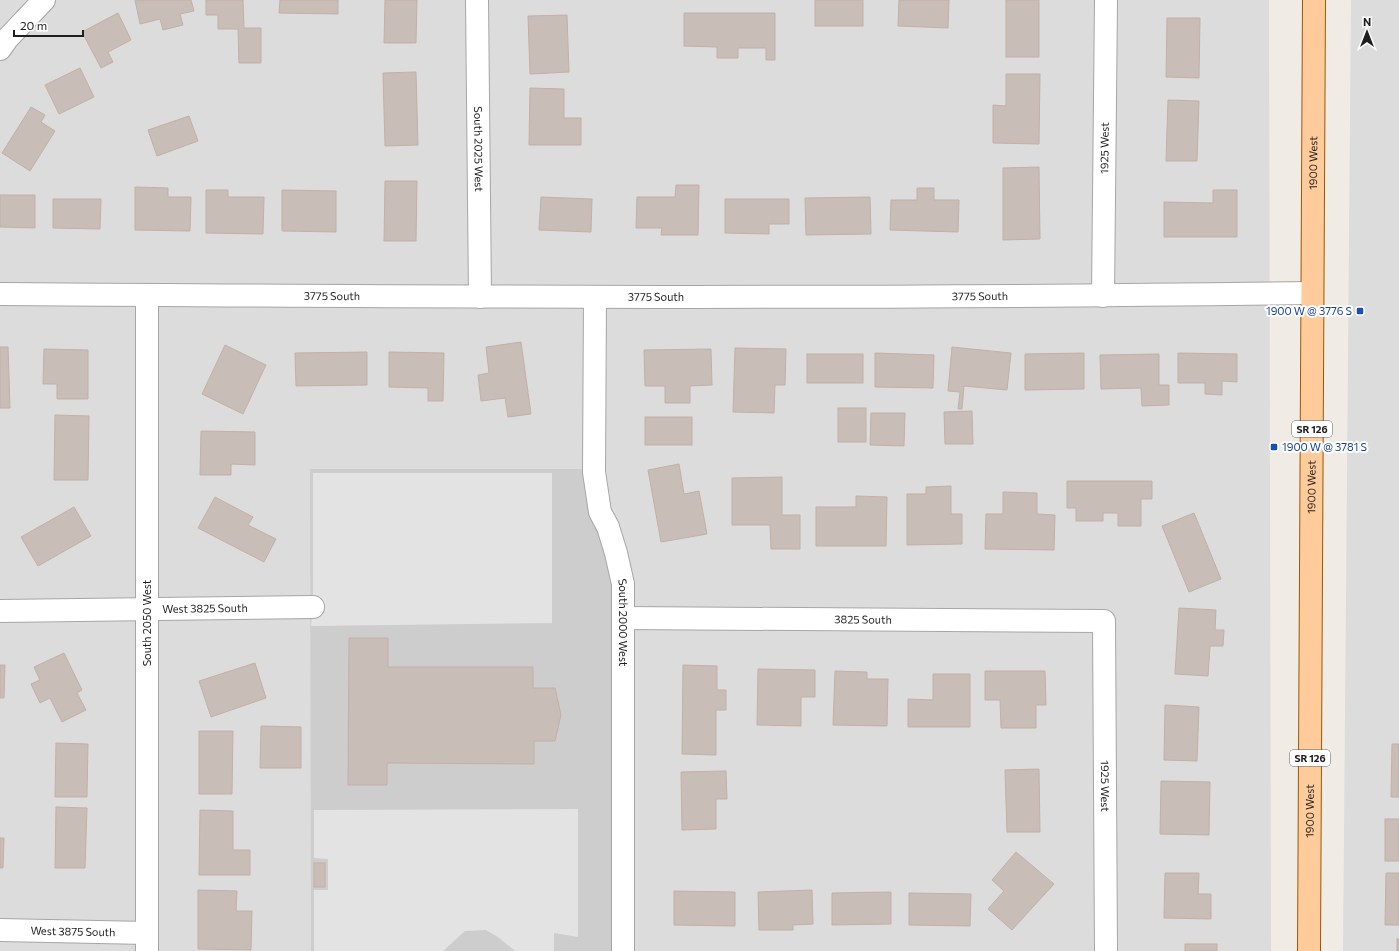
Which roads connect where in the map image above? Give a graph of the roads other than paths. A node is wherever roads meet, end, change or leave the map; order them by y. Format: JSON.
{"nodes":[{"id":1,"x":44,"y":0,"type":"edge"},
{"id":2,"x":477,"y":0,"type":"edge"},
{"id":3,"x":1106,"y":0,"type":"edge"},
{"id":4,"x":1314,"y":0,"type":"edge"},
{"id":5,"x":0,"y":49,"type":"edge"},
{"id":6,"x":1312,"y":292,"type":"junction"},
{"id":7,"x":0,"y":294,"type":"edge"},
{"id":8,"x":146,"y":295,"type":"junction"},
{"id":9,"x":1103,"y":296,"type":"junction"},
{"id":10,"x":480,"y":297,"type":"junction"},
{"id":11,"x":595,"y":298,"type":"junction"},
{"id":12,"x":313,"y":607,"type":"dead end"},
{"id":13,"x":146,"y":609,"type":"junction"},
{"id":14,"x":0,"y":611,"type":"edge"},
{"id":15,"x":623,"y":618,"type":"junction"},
{"id":16,"x":1104,"y":621,"type":"joint"},
{"id":17,"x":0,"y":930,"type":"edge"},
{"id":18,"x":146,"y":942,"type":"edge"},
{"id":19,"x":623,"y":951,"type":"edge"},
{"id":20,"x":1106,"y":951,"type":"edge"},
{"id":21,"x":1309,"y":951,"type":"edge"}],
"edges":[{"from":1,"to":5,"type":"street"},
{"from":2,"to":10,"type":"street","name":"South 2025 West"},
{"from":3,"to":9,"type":"street","name":"1925 West"},
{"from":4,"to":6,"type":"main road","name":"1900 West","number":"SR 126"},
{"from":6,"to":9,"type":"street","name":"3775 South"},
{"from":6,"to":21,"type":"main road","name":"1900 West","number":"SR 126"},
{"from":7,"to":8,"type":"street","name":"3775 South"},
{"from":8,"to":10,"type":"street","name":"3775 South"},
{"from":8,"to":13,"type":"street","name":"South 2050 West"},
{"from":9,"to":11,"type":"street","name":"3775 South"},
{"from":10,"to":11,"type":"street","name":"3775 South"},
{"from":11,"to":15,"type":"street","name":"South 2000 West"},
{"from":12,"to":13,"type":"street","name":"West 3825 South"},
{"from":13,"to":14,"type":"street","name":"West 3825 South"},
{"from":13,"to":18,"type":"street","name":"South 2050 West"},
{"from":15,"to":16,"type":"street","name":"3825 South"},
{"from":15,"to":19,"type":"street","name":"South 2000 West"},
{"from":16,"to":20,"type":"street","name":"1925 West"},
{"from":17,"to":18,"type":"street","name":"West 3875 South"}]}
